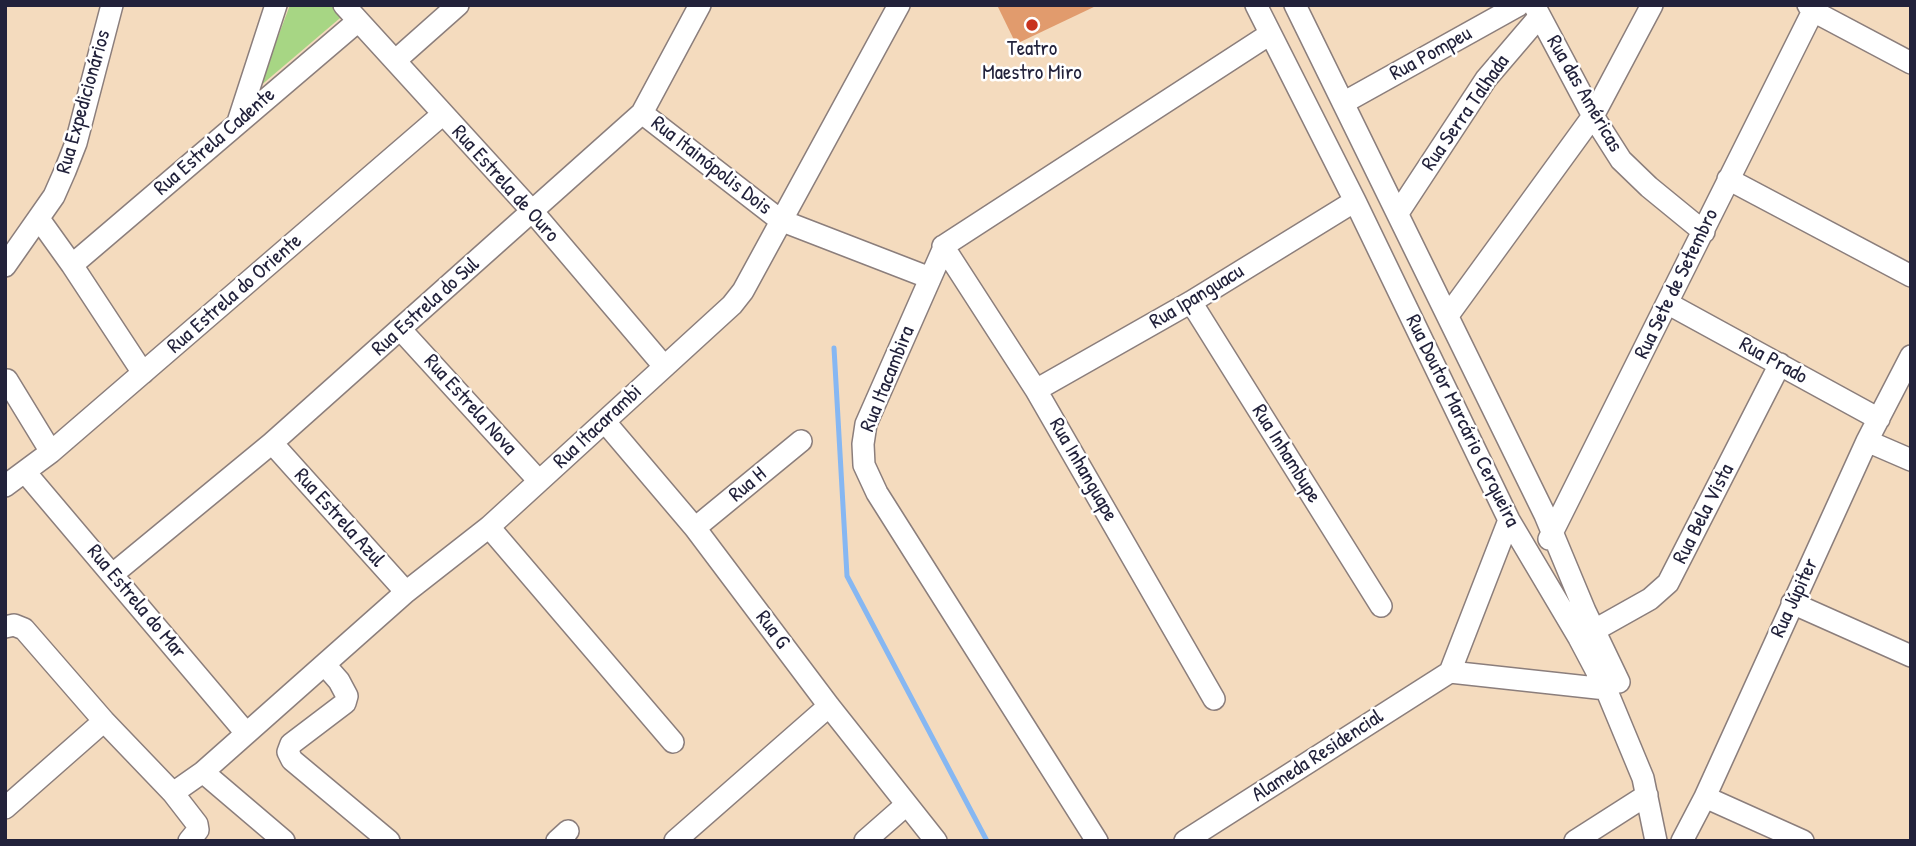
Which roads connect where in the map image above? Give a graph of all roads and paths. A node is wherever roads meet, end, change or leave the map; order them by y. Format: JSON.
{"nodes":[{"id":1,"x":112,"y":5,"type":"edge"},
{"id":2,"x":276,"y":5,"type":"edge"},
{"id":3,"x":458,"y":5,"type":"edge"},
{"id":4,"x":700,"y":5,"type":"edge"},
{"id":5,"x":899,"y":5,"type":"edge"},
{"id":6,"x":1256,"y":5,"type":"edge"},
{"id":7,"x":1295,"y":5,"type":"edge"},
{"id":8,"x":1519,"y":5,"type":"edge"},
{"id":9,"x":1652,"y":5,"type":"edge"},
{"id":10,"x":1812,"y":7,"type":"edge"},
{"id":11,"x":1537,"y":11,"type":"edge"},
{"id":12,"x":351,"y":13,"type":"edge"},
{"id":13,"x":1270,"y":34,"type":"junction"},
{"id":14,"x":396,"y":60,"type":"junction"},
{"id":15,"x":1911,"y":62,"type":"edge"},
{"id":16,"x":1343,"y":103,"type":"junction"},
{"id":17,"x":642,"y":113,"type":"junction"},
{"id":18,"x":443,"y":114,"type":"junction"},
{"id":19,"x":1593,"y":116,"type":"junction"},
{"id":20,"x":238,"y":122,"type":"junction"},
{"id":21,"x":1728,"y":179,"type":"junction"},
{"id":22,"x":1355,"y":201,"type":"junction"},
{"id":23,"x":533,"y":212,"type":"junction"},
{"id":24,"x":1398,"y":214,"type":"junction"},
{"id":25,"x":39,"y":219,"type":"junction"},
{"id":26,"x":780,"y":220,"type":"junction"},
{"id":27,"x":1704,"y":232,"type":"junction"},
{"id":28,"x":943,"y":246,"type":"junction"},
{"id":29,"x":5,"y":265,"type":"edge"},
{"id":30,"x":72,"y":265,"type":"junction"},
{"id":31,"x":1911,"y":276,"type":"edge"},
{"id":32,"x":930,"y":278,"type":"junction"},
{"id":33,"x":1191,"y":302,"type":"junction"},
{"id":34,"x":1667,"y":303,"type":"junction"},
{"id":35,"x":1449,"y":314,"type":"junction"},
{"id":36,"x":401,"y":330,"type":"junction"},
{"id":37,"x":1911,"y":356,"type":"edge"},
{"id":38,"x":1780,"y":364,"type":"junction"},
{"id":39,"x":663,"y":365,"type":"junction"},
{"id":40,"x":143,"y":373,"type":"junction"},
{"id":41,"x":7,"y":380,"type":"dead end"},
{"id":42,"x":1036,"y":390,"type":"junction"},
{"id":43,"x":1879,"y":419,"type":"junction"},
{"id":44,"x":605,"y":422,"type":"junction"},
{"id":45,"x":801,"y":441,"type":"dead end"},
{"id":46,"x":1867,"y":441,"type":"junction"},
{"id":47,"x":272,"y":443,"type":"junction"},
{"id":48,"x":51,"y":452,"type":"junction"},
{"id":49,"x":1911,"y":460,"type":"edge"},
{"id":50,"x":25,"y":472,"type":"junction"},
{"id":51,"x":539,"y":481,"type":"junction"},
{"id":52,"x":5,"y":486,"type":"edge"},
{"id":53,"x":1509,"y":520,"type":"junction"},
{"id":54,"x":489,"y":527,"type":"junction"},
{"id":55,"x":695,"y":528,"type":"junction"},
{"id":56,"x":1553,"y":533,"type":"junction"},
{"id":57,"x":1534,"y":561,"type":"junction"},
{"id":58,"x":113,"y":574,"type":"junction"},
{"id":59,"x":406,"y":592,"type":"junction"},
{"id":60,"x":1792,"y":603,"type":"junction"},
{"id":61,"x":1381,"y":606,"type":"dead end"},
{"id":62,"x":5,"y":627,"type":"edge"},
{"id":63,"x":1593,"y":631,"type":"junction"},
{"id":64,"x":1911,"y":656,"type":"edge"},
{"id":65,"x":325,"y":665,"type":"junction"},
{"id":66,"x":1450,"y":672,"type":"junction"},
{"id":67,"x":1606,"y":689,"type":"junction"},
{"id":68,"x":1214,"y":699,"type":"dead end"},
{"id":69,"x":829,"y":706,"type":"junction"},
{"id":70,"x":104,"y":721,"type":"junction"},
{"id":71,"x":246,"y":733,"type":"junction"},
{"id":72,"x":673,"y":743,"type":"dead end"},
{"id":73,"x":203,"y":772,"type":"junction"},
{"id":74,"x":173,"y":793,"type":"junction"},
{"id":75,"x":1647,"y":795,"type":"junction"},
{"id":76,"x":1704,"y":797,"type":"junction"},
{"id":77,"x":906,"y":805,"type":"junction"},
{"id":78,"x":5,"y":808,"type":"edge"},
{"id":79,"x":1601,"y":833,"type":"edge"},
{"id":80,"x":1691,"y":836,"type":"edge"},
{"id":81,"x":189,"y":841,"type":"edge"},
{"id":82,"x":284,"y":841,"type":"edge"},
{"id":83,"x":389,"y":841,"type":"edge"},
{"id":84,"x":675,"y":841,"type":"edge"},
{"id":85,"x":865,"y":841,"type":"edge"},
{"id":86,"x":936,"y":841,"type":"edge"},
{"id":87,"x":1097,"y":841,"type":"edge"},
{"id":88,"x":1185,"y":841,"type":"edge"},
{"id":89,"x":1575,"y":841,"type":"edge"},
{"id":90,"x":1656,"y":841,"type":"edge"},
{"id":91,"x":1669,"y":841,"type":"edge"},
{"id":92,"x":1803,"y":841,"type":"edge"}],
"edges":[{"from":1,"to":25,"type":"street","name":"Rua Expedicionários"},
{"from":2,"to":20,"type":"street"},
{"from":3,"to":14,"type":"street"},
{"from":4,"to":17,"type":"street","name":"Rua Estrela do Sul"},
{"from":5,"to":26,"type":"street","name":"Rua Itacarambi"},
{"from":6,"to":13,"type":"street","name":"Rua Doutor Marcário Cerqueira"},
{"from":7,"to":16,"type":"street","name":"Rua Doutor Marcário Cerqueira"},
{"from":8,"to":16,"type":"street","name":"Rua Pompeu"},
{"from":9,"to":19,"type":"street"},
{"from":10,"to":15,"type":"street"},
{"from":10,"to":21,"type":"street","name":"Rua Sete de Setembro"},
{"from":11,"to":19,"type":"street","name":"Rua das Américas"},
{"from":11,"to":24,"type":"street","name":"Rua Serra Talhada"},
{"from":12,"to":14,"type":"street","name":"Rua Estrela de Ouro"},
{"from":12,"to":20,"type":"street","name":"Rua Estrela Cadente"},
{"from":13,"to":22,"type":"street","name":"Rua Doutor Marcário Cerqueira"},
{"from":13,"to":28,"type":"street"},
{"from":14,"to":18,"type":"street","name":"Rua Estrela de Ouro"},
{"from":16,"to":24,"type":"street","name":"Rua Doutor Marcário Cerqueira"},
{"from":17,"to":23,"type":"street","name":"Rua Estrela do Sul"},
{"from":17,"to":26,"type":"street","name":"Rua Itainópolis Dois"},
{"from":18,"to":23,"type":"street","name":"Rua Estrela de Ouro"},
{"from":18,"to":40,"type":"street","name":"Rua Estrela do Oriente"},
{"from":19,"to":27,"type":"street","name":"Rua das Américas"},
{"from":19,"to":35,"type":"street"},
{"from":20,"to":30,"type":"street","name":"Rua Estrela Cadente"},
{"from":21,"to":27,"type":"street","name":"Rua Sete de Setembro"},
{"from":21,"to":31,"type":"street"},
{"from":22,"to":33,"type":"street","name":"Rua Ipanguacu"},
{"from":22,"to":53,"type":"street","name":"Rua Doutor Marcário Cerqueira"},
{"from":23,"to":36,"type":"street","name":"Rua Estrela do Sul"},
{"from":23,"to":39,"type":"street","name":"Rua Estrela de Ouro"},
{"from":24,"to":35,"type":"street","name":"Rua Doutor Marcário Cerqueira"},
{"from":25,"to":29,"type":"street","name":"Rua Expedicionários"},
{"from":25,"to":30,"type":"street"},
{"from":26,"to":32,"type":"street","name":"Rua Itainópolis Dois"},
{"from":26,"to":39,"type":"street","name":"Rua Itacarambi"},
{"from":27,"to":34,"type":"street","name":"Rua Sete de Setembro"},
{"from":28,"to":32,"type":"street","name":"Rua Itacambira"},
{"from":28,"to":42,"type":"street","name":"Rua Inhanguape"},
{"from":30,"to":40,"type":"street"},
{"from":32,"to":87,"type":"street","name":"Rua Itacambira"},
{"from":33,"to":42,"type":"street","name":"Rua Ipanguacu"},
{"from":33,"to":61,"type":"street","name":"Rua Inhambupe"},
{"from":34,"to":38,"type":"street","name":"Rua Prado"},
{"from":34,"to":56,"type":"street","name":"Rua Sete de Setembro"},
{"from":35,"to":56,"type":"street","name":"Rua Doutor Marcário Cerqueira"},
{"from":36,"to":47,"type":"street","name":"Rua Estrela do Sul"},
{"from":36,"to":51,"type":"street","name":"Rua Estrela Nova"},
{"from":37,"to":43,"type":"street","name":"Rua Júpiter"},
{"from":38,"to":43,"type":"street","name":"Rua Prado"},
{"from":38,"to":63,"type":"street","name":"Rua Bela Vista"},
{"from":39,"to":44,"type":"street","name":"Rua Itacarambi"},
{"from":40,"to":48,"type":"street","name":"Rua Estrela do Oriente"},
{"from":41,"to":48,"type":"street"},
{"from":42,"to":68,"type":"street","name":"Rua Inhanguape"},
{"from":43,"to":46,"type":"street","name":"Rua Júpiter"},
{"from":44,"to":51,"type":"street","name":"Rua Itacarambi"},
{"from":44,"to":55,"type":"street","name":"Rua G"},
{"from":45,"to":55,"type":"street","name":"Rua H"},
{"from":46,"to":49,"type":"street"},
{"from":46,"to":60,"type":"street","name":"Rua Júpiter"},
{"from":47,"to":58,"type":"street","name":"Rua Estrela do Sul"},
{"from":47,"to":59,"type":"street","name":"Rua Estrela Azul"},
{"from":48,"to":50,"type":"street","name":"Rua Estrela do Oriente"},
{"from":50,"to":52,"type":"street","name":"Rua Estrela do Oriente"},
{"from":50,"to":58,"type":"street","name":"Rua Estrela do Mar"},
{"from":51,"to":54,"type":"street","name":"Rua Itacarambi"},
{"from":53,"to":57,"type":"street","name":"Rua Doutor Marcário Cerqueira"},
{"from":53,"to":66,"type":"street"},
{"from":54,"to":59,"type":"street","name":"Rua Itacarambi"},
{"from":54,"to":72,"type":"street"},
{"from":55,"to":69,"type":"street","name":"Rua G"},
{"from":56,"to":57,"type":"street","name":"Rua Sete de Setembro"},
{"from":56,"to":63,"type":"street","name":"Rua Doutor Marcário Cerqueira"},
{"from":57,"to":67,"type":"street","name":"Rua Doutor Marcário Cerqueira"},
{"from":58,"to":71,"type":"street","name":"Rua Estrela do Mar"},
{"from":59,"to":65,"type":"street","name":"Rua Itacarambi"},
{"from":60,"to":64,"type":"street"},
{"from":60,"to":76,"type":"street","name":"Rua Júpiter"},
{"from":62,"to":70,"type":"street"},
{"from":63,"to":91,"type":"street","name":"Rua Doutor Marcário Cerqueira"},
{"from":65,"to":71,"type":"street","name":"Rua Itacarambi"},
{"from":65,"to":83,"type":"street"},
{"from":66,"to":67,"type":"street"},
{"from":66,"to":88,"type":"street","name":"Alameda Residencial"},
{"from":67,"to":75,"type":"street","name":"Rua Doutor Marcário Cerqueira"},
{"from":69,"to":77,"type":"street","name":"Rua G"},
{"from":69,"to":84,"type":"street"},
{"from":70,"to":74,"type":"street"},
{"from":70,"to":78,"type":"street"},
{"from":71,"to":73,"type":"street","name":"Rua Itacarambi"},
{"from":73,"to":74,"type":"street","name":"Rua Itacarambi"},
{"from":73,"to":82,"type":"street"},
{"from":74,"to":81,"type":"street"},
{"from":75,"to":79,"type":"street"},
{"from":75,"to":90,"type":"street","name":"Rua Doutor Marcário Cerqueira"},
{"from":76,"to":80,"type":"street","name":"Rua Júpiter"},
{"from":76,"to":92,"type":"street"},
{"from":77,"to":85,"type":"street"},
{"from":77,"to":86,"type":"street","name":"Rua G"},
{"from":79,"to":89,"type":"street"}]}
